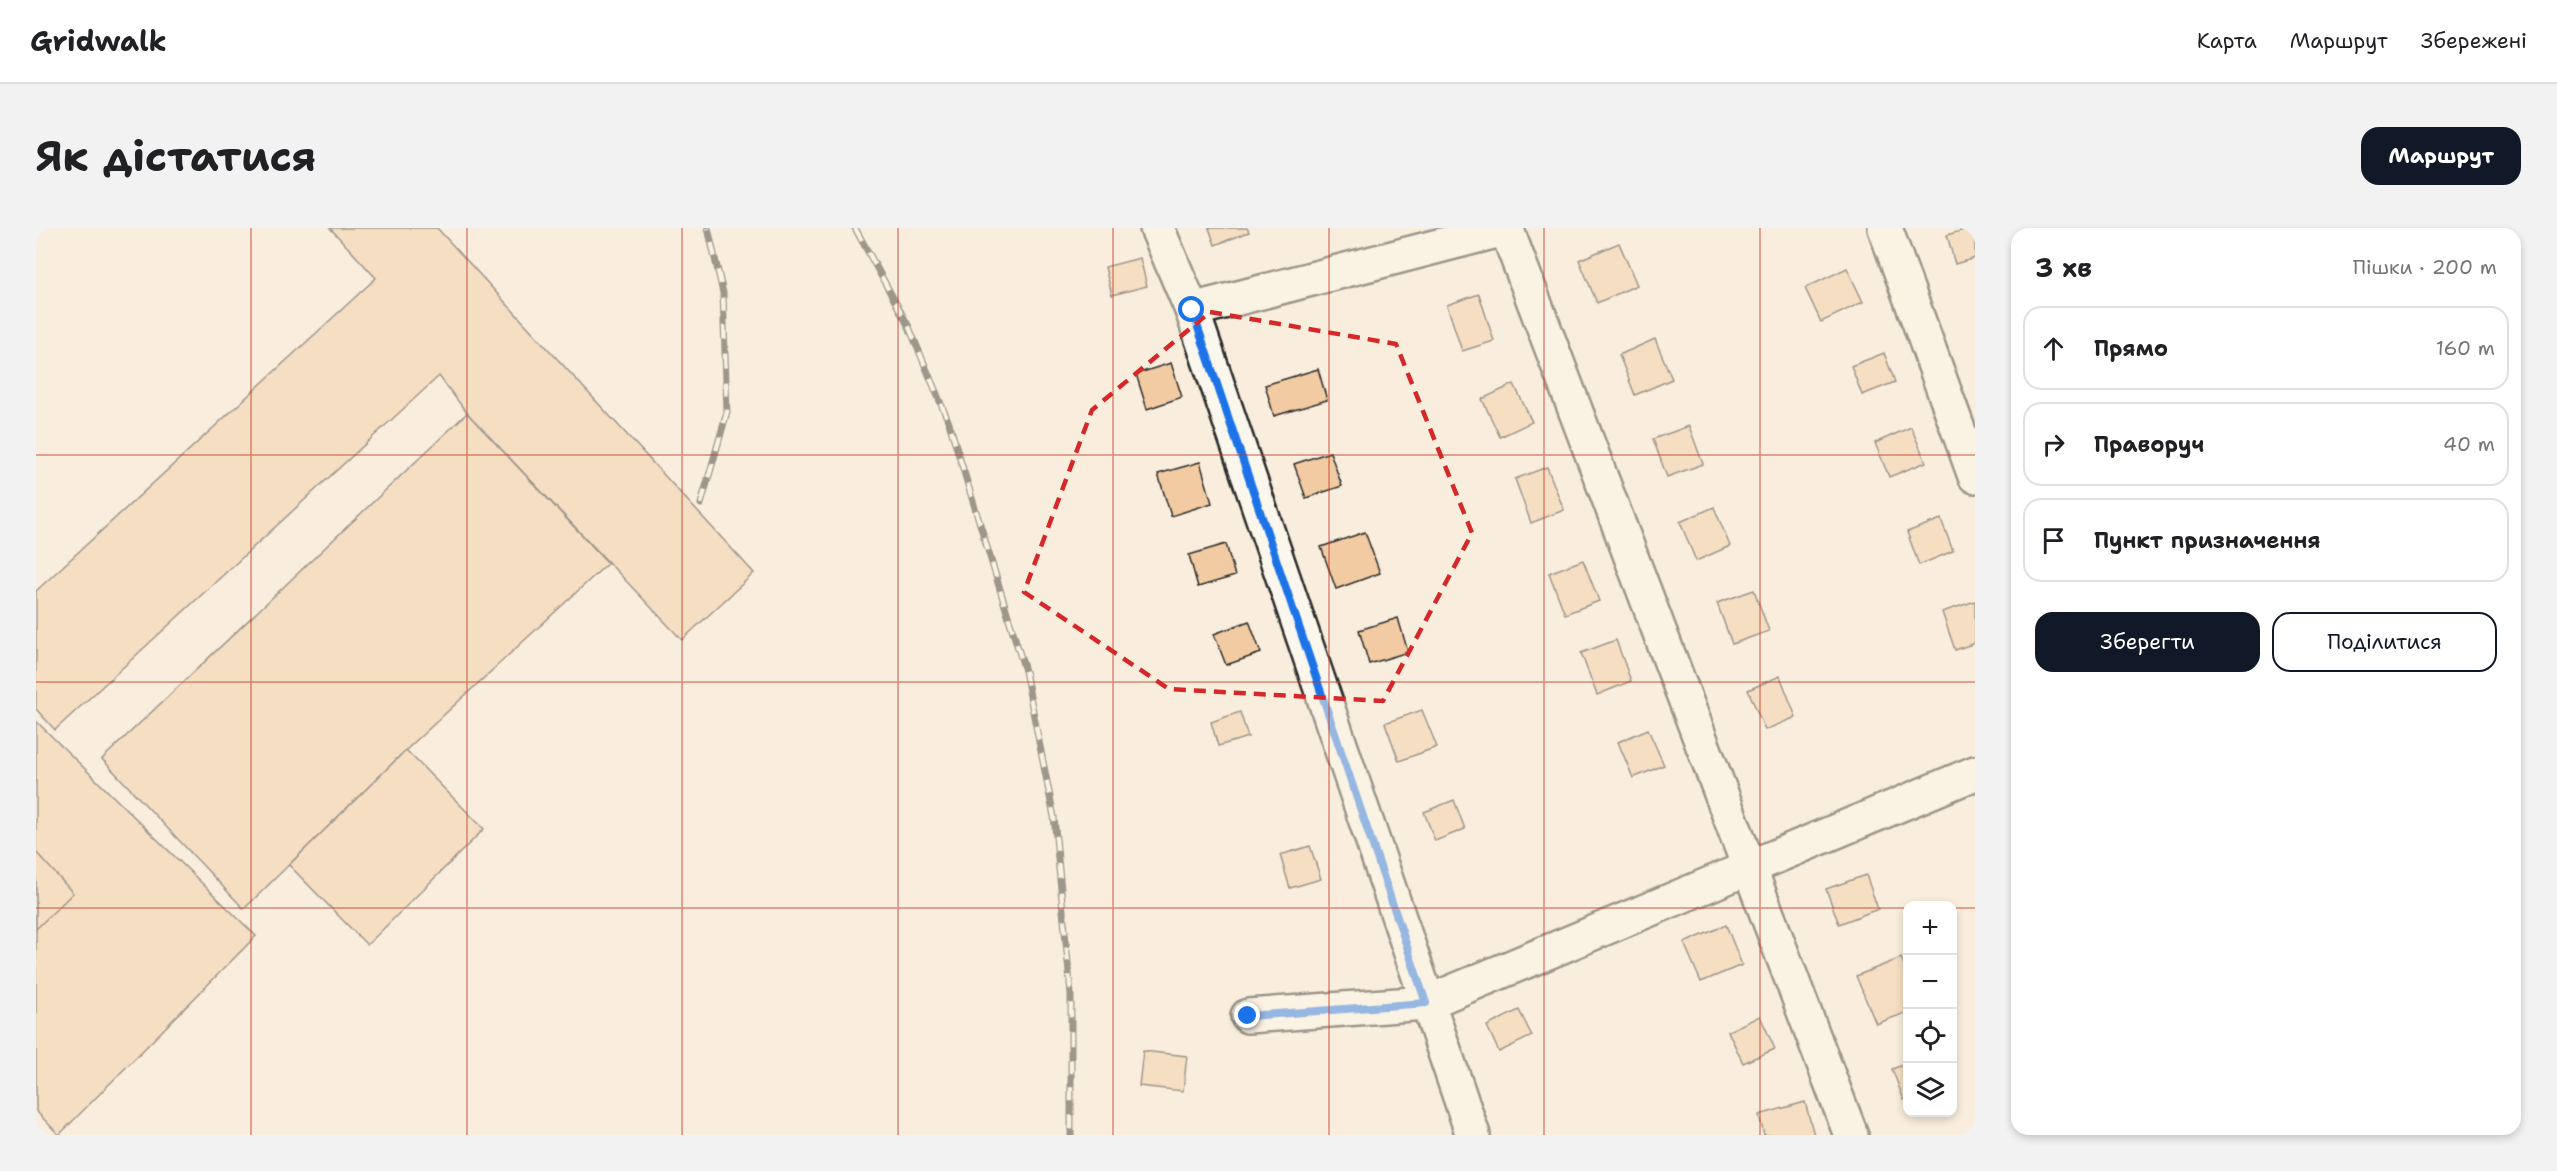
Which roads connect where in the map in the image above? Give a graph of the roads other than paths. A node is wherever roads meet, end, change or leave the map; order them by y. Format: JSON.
{"nodes":[{"id":1,"x":1157,"y":228,"type":"edge"},
{"id":2,"x":1507,"y":228,"type":"edge"},
{"id":3,"x":1885,"y":228,"type":"edge"},
{"id":4,"x":1192,"y":310,"type":"junction"},
{"id":5,"x":1975,"y":476,"type":"edge"},
{"id":6,"x":1975,"y":773,"type":"edge"},
{"id":7,"x":1749,"y":867,"type":"junction"},
{"id":8,"x":1426,"y":1003,"type":"junction"},
{"id":9,"x":1248,"y":1016,"type":"dead end"},
{"id":10,"x":1473,"y":1135,"type":"edge"},
{"id":11,"x":1851,"y":1135,"type":"edge"}],
"edges":[{"from":1,"to":4,"type":"street"},
{"from":2,"to":4,"type":"street"},
{"from":2,"to":7,"type":"street"},
{"from":3,"to":5,"type":"street"},
{"from":4,"to":8,"type":"street"},
{"from":6,"to":7,"type":"street"},
{"from":7,"to":8,"type":"street"},
{"from":7,"to":11,"type":"street"},
{"from":8,"to":9,"type":"street"},
{"from":8,"to":10,"type":"street"}]}
